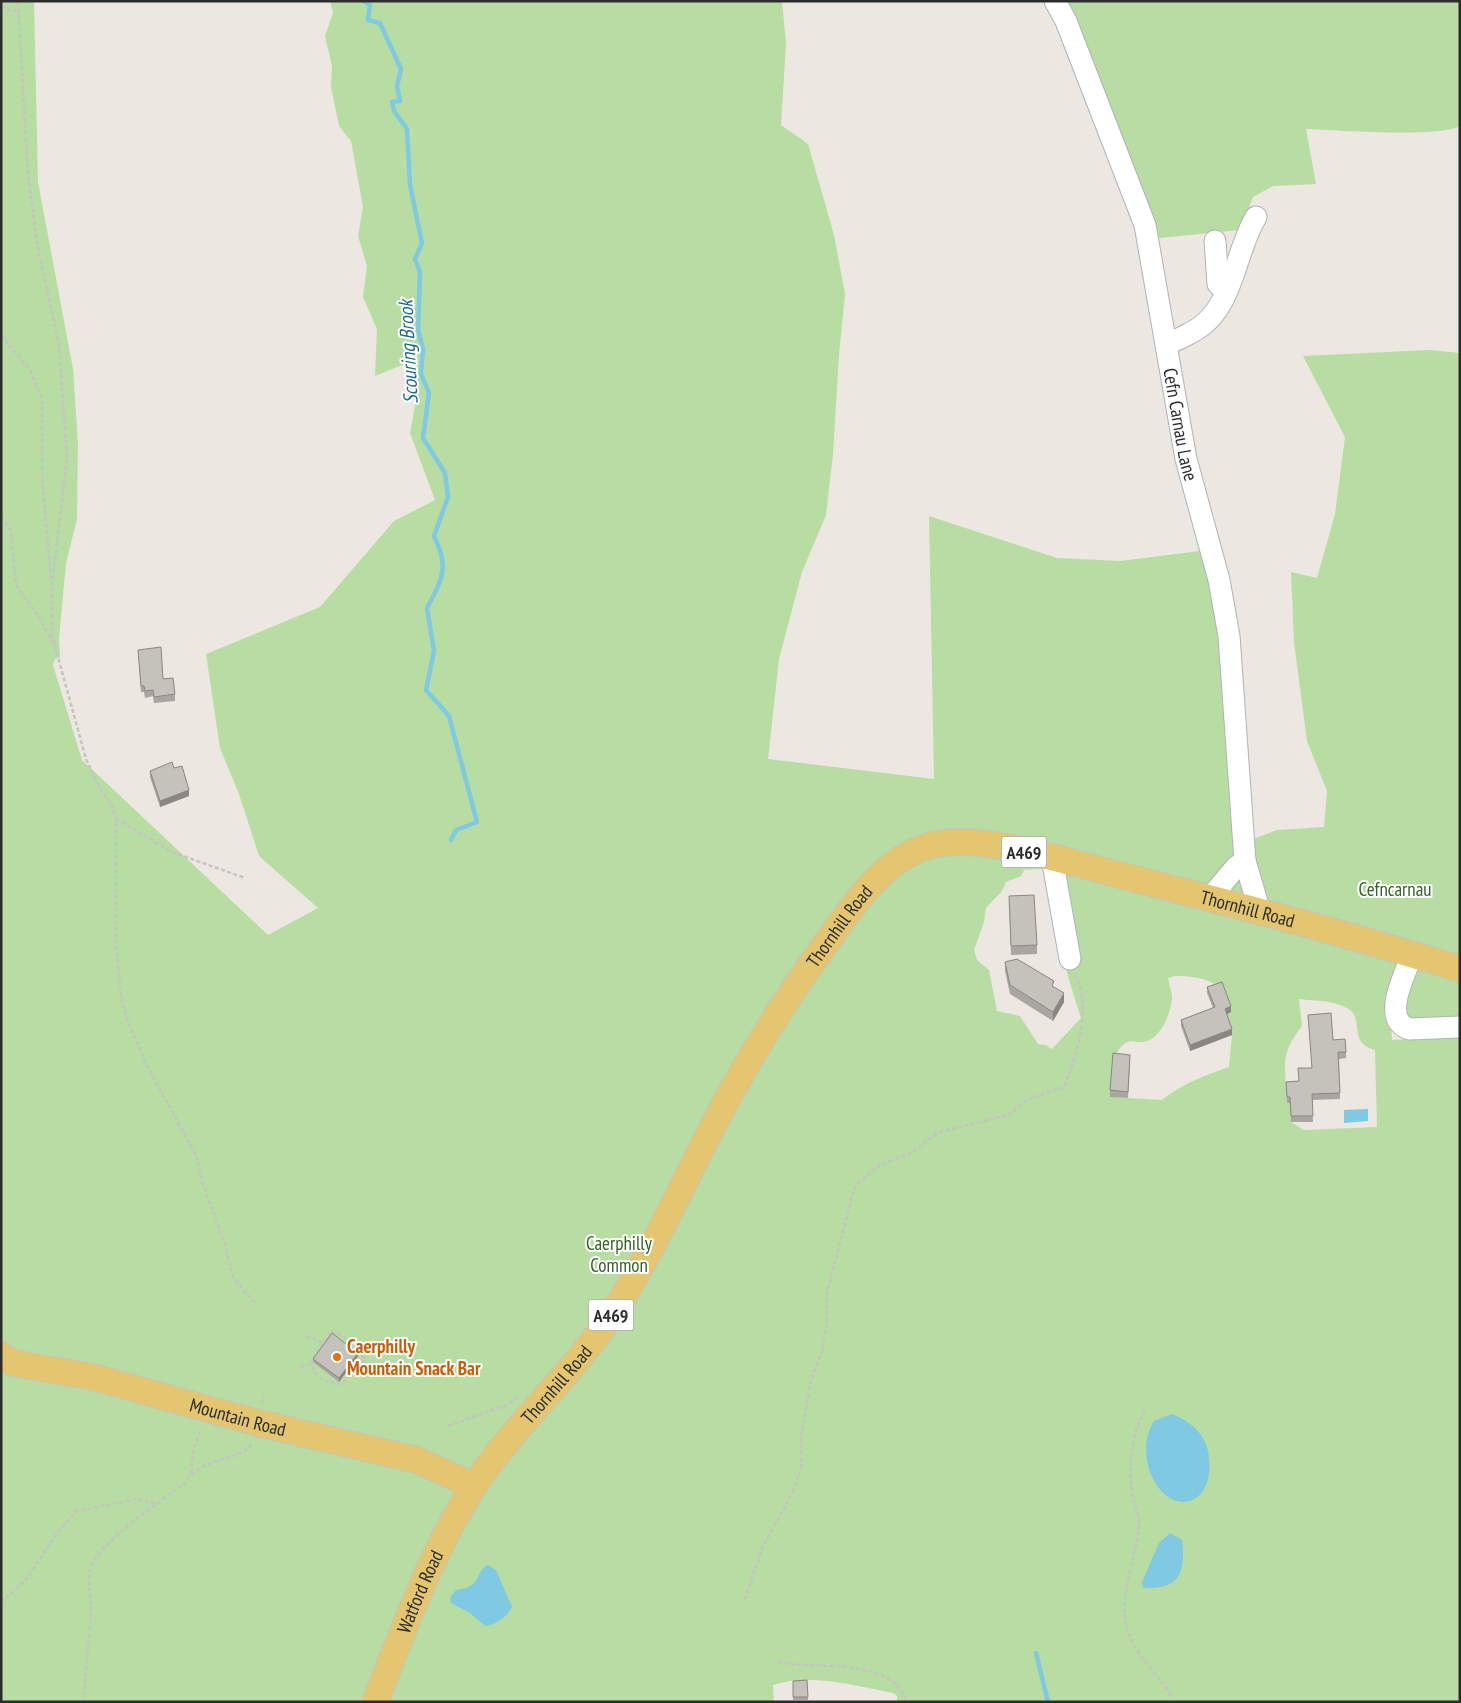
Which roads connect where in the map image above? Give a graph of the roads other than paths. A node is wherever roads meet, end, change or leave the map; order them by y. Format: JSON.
{"nodes":[{"id":1,"x":1055,"y":1,"type":"edge"},
{"id":2,"x":1256,"y":217,"type":"dead end"},
{"id":3,"x":1215,"y":241,"type":"dead end"},
{"id":4,"x":1226,"y":292,"type":"junction"},
{"id":5,"x":1166,"y":343,"type":"junction"},
{"id":6,"x":1052,"y":858,"type":"junction"},
{"id":7,"x":1245,"y":861,"type":"junction"},
{"id":8,"x":1210,"y":898,"type":"junction"},
{"id":9,"x":1260,"y":912,"type":"junction"},
{"id":10,"x":1412,"y":954,"type":"junction"},
{"id":11,"x":1070,"y":959,"type":"road end"},
{"id":12,"x":1460,"y":969,"type":"edge"},
{"id":13,"x":1460,"y":1026,"type":"edge"},
{"id":14,"x":1,"y":1355,"type":"edge"},
{"id":15,"x":474,"y":1486,"type":"junction"},
{"id":16,"x":375,"y":1702,"type":"edge"}],
"edges":[{"from":1,"to":5,"type":"street","name":"Cefn Carnau Lane"},
{"from":2,"to":4,"type":"street"},
{"from":3,"to":4,"type":"street"},
{"from":4,"to":5,"type":"street"},
{"from":5,"to":7,"type":"street","name":"Cefn Carnau Lane"},
{"from":6,"to":8,"type":"main road","name":"Thornhill Road","number":"A469"},
{"from":6,"to":11,"type":"street"},
{"from":6,"to":15,"type":"main road","name":"Thornhill Road","number":"A469"},
{"from":7,"to":8,"type":"street"},
{"from":7,"to":9,"type":"street","name":"Cefn Carnau Lane"},
{"from":8,"to":9,"type":"main road","name":"Thornhill Road","number":"A469"},
{"from":9,"to":10,"type":"main road","name":"Thornhill Road","number":"A469"},
{"from":10,"to":12,"type":"main road","name":"Thornhill Road","number":"A469"},
{"from":10,"to":13,"type":"street"},
{"from":14,"to":15,"type":"main road","name":"Mountain Road"},
{"from":15,"to":16,"type":"main road","name":"Watford Road","number":"A469"}]}
